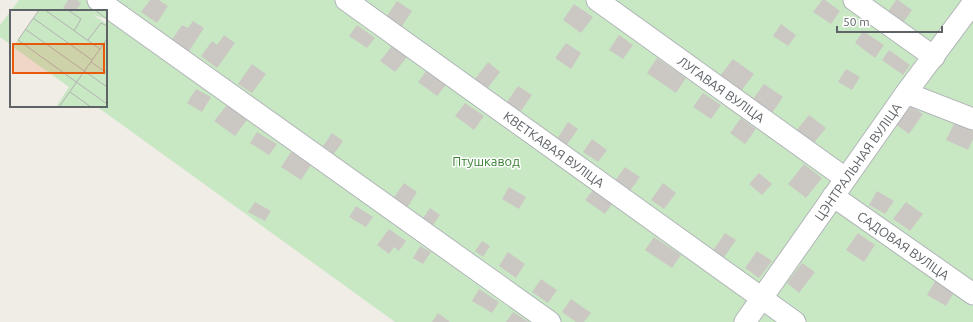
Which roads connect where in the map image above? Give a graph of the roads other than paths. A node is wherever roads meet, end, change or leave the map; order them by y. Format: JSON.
{"nodes":[{"id":1,"x":98,"y":0,"type":"edge"},
{"id":2,"x":346,"y":0,"type":"edge"},
{"id":3,"x":597,"y":0,"type":"edge"},
{"id":4,"x":854,"y":0,"type":"edge"},
{"id":5,"x":973,"y":3,"type":"edge"},
{"id":6,"x":934,"y":57,"type":"junction"},
{"id":7,"x":906,"y":93,"type":"junction"},
{"id":8,"x":973,"y":119,"type":"edge"},
{"id":9,"x":845,"y":178,"type":"junction"},
{"id":10,"x":833,"y":196,"type":"junction"},
{"id":11,"x":973,"y":294,"type":"edge"},
{"id":12,"x":761,"y":298,"type":"junction"},
{"id":13,"x":550,"y":322,"type":"edge"},
{"id":14,"x":745,"y":322,"type":"edge"},
{"id":15,"x":795,"y":322,"type":"edge"}],
"edges":[{"from":1,"to":13,"type":"street"},
{"from":2,"to":12,"type":"street","name":"КВЕТКАВАЯ ВУЛІЦА"},
{"from":3,"to":9,"type":"street","name":"ЛУГАВАЯ ВУЛІЦА"},
{"from":4,"to":6,"type":"street"},
{"from":5,"to":6,"type":"street","name":"ЦЭНТРАЛЬНАЯ ВУЛІЦА"},
{"from":6,"to":7,"type":"street","name":"ЦЭНТРАЛЬНАЯ ВУЛІЦА"},
{"from":7,"to":8,"type":"street"},
{"from":7,"to":9,"type":"street","name":"ЦЭНТРАЛЬНАЯ ВУЛІЦА"},
{"from":9,"to":10,"type":"street","name":"ЦЭНТРАЛЬНАЯ ВУЛІЦА"},
{"from":10,"to":11,"type":"street","name":"САДОВАЯ ВУЛІЦА"},
{"from":10,"to":12,"type":"street","name":"ЦЭНТРАЛЬНАЯ ВУЛІЦА"},
{"from":12,"to":14,"type":"street","name":"ЦЭНТРАЛЬНАЯ ВУЛІЦА"},
{"from":12,"to":15,"type":"street","name":"КВЕТКАВАЯ ВУЛІЦА"}]}
